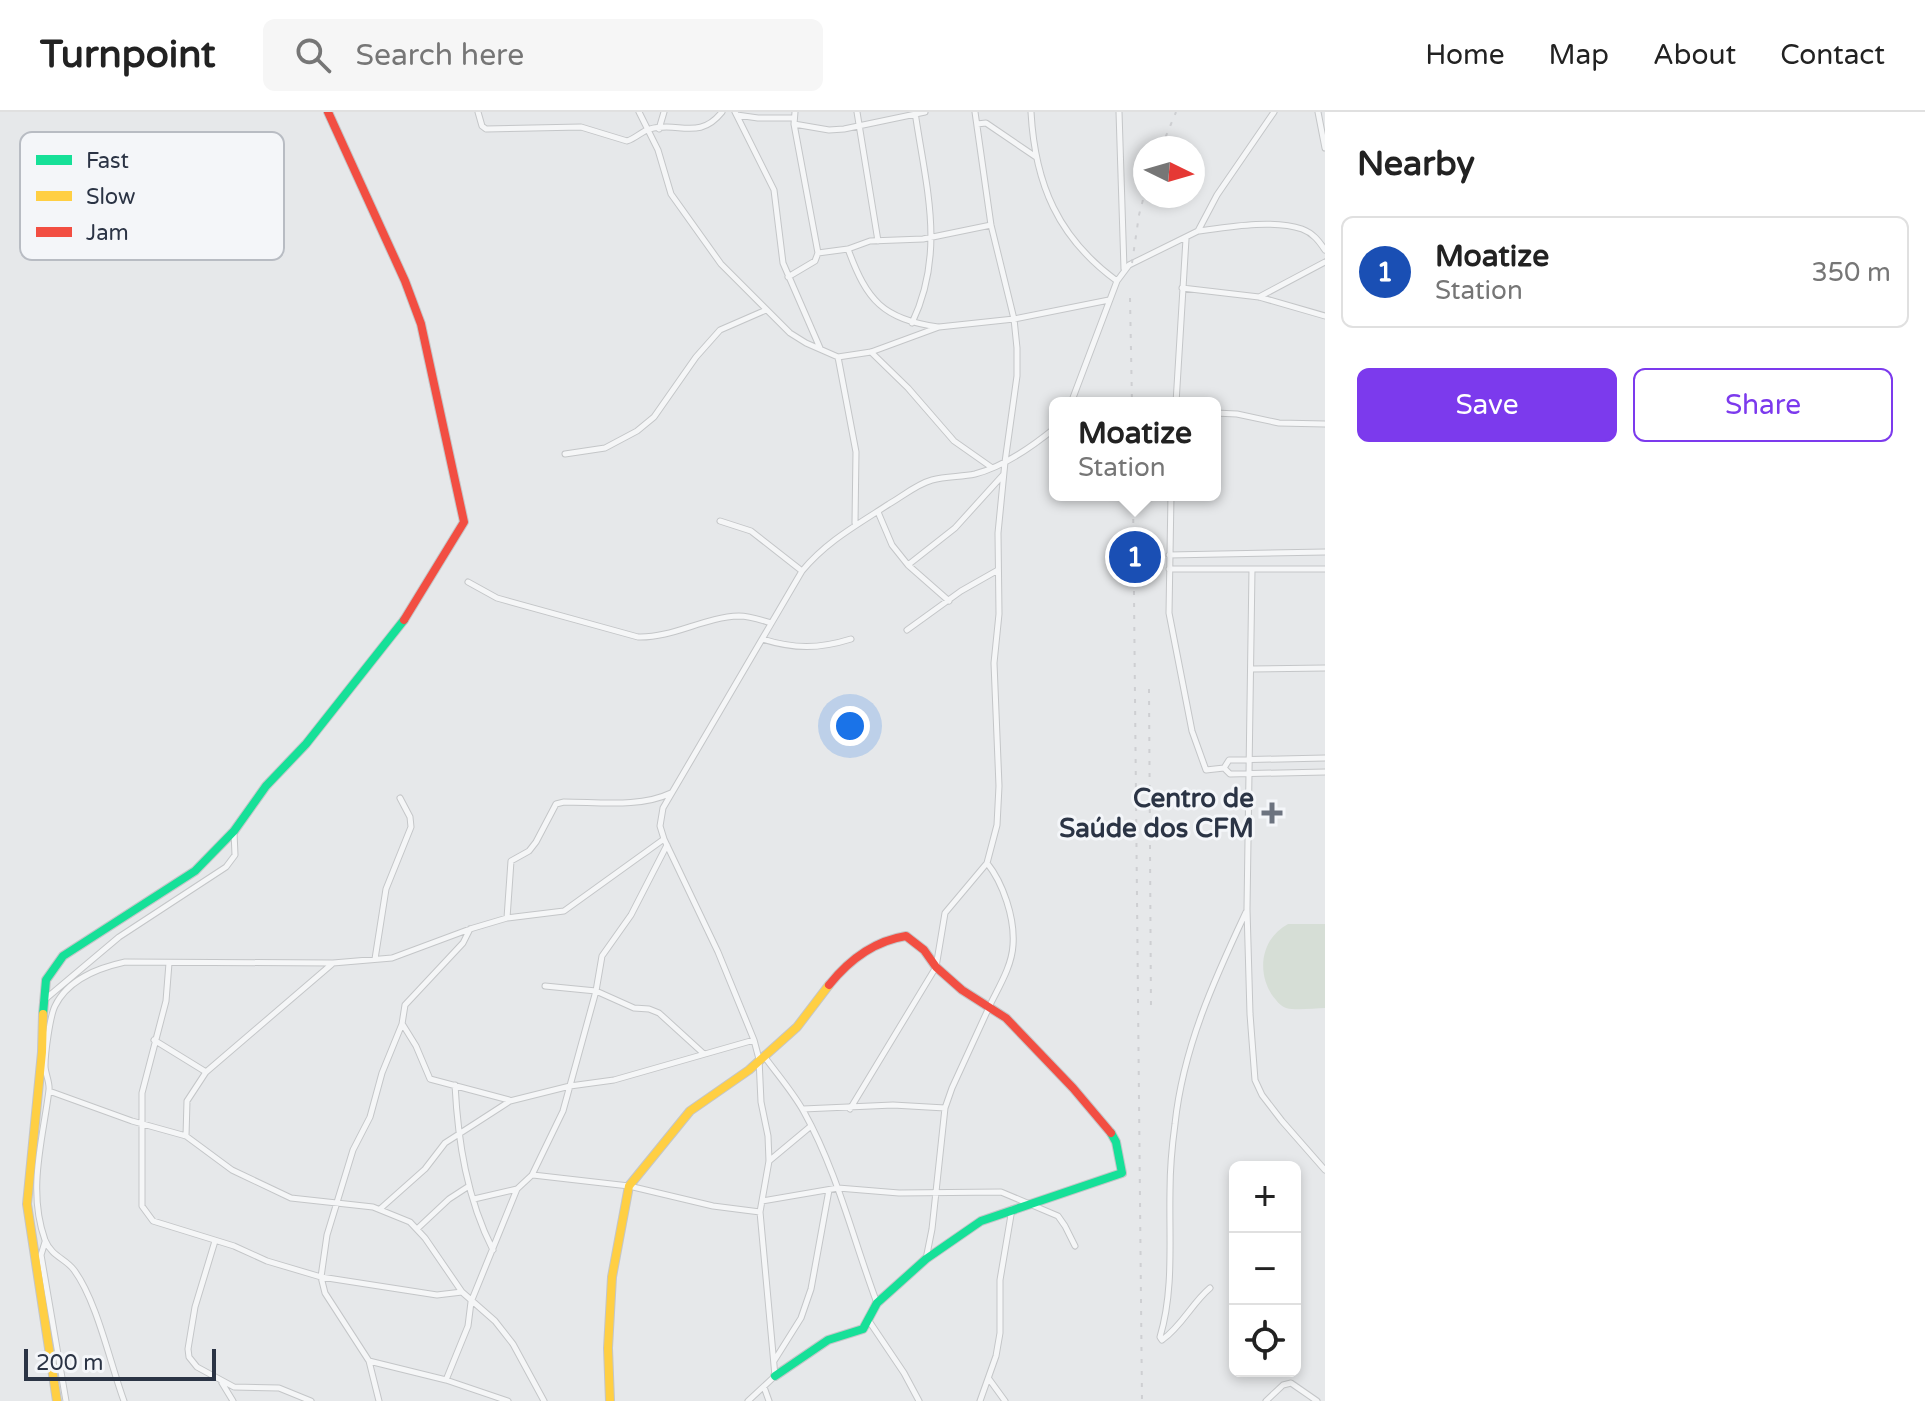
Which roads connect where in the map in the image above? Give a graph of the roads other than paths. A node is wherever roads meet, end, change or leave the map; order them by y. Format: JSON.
{"nodes":[{"id":1,"x":328,"y":112,"type":"edge"},
{"id":2,"x":478,"y":112,"type":"edge"},
{"id":3,"x":639,"y":112,"type":"edge"},
{"id":4,"x":664,"y":112,"type":"edge"},
{"id":5,"x":722,"y":112,"type":"edge"},
{"id":6,"x":857,"y":112,"type":"edge"},
{"id":7,"x":925,"y":112,"type":"edge"},
{"id":8,"x":975,"y":112,"type":"edge"},
{"id":9,"x":1031,"y":112,"type":"edge"},
{"id":10,"x":1119,"y":112,"type":"edge"},
{"id":11,"x":1274,"y":112,"type":"edge"},
{"id":12,"x":1318,"y":112,"type":"edge"},
{"id":13,"x":735,"y":113,"type":"edge"},
{"id":14,"x":915,"y":113,"type":"edge"},
{"id":15,"x":794,"y":118,"type":"edge"},
{"id":16,"x":977,"y":124,"type":"junction"},
{"id":17,"x":859,"y":125,"type":"junction"},
{"id":18,"x":649,"y":129,"type":"junction"},
{"id":19,"x":659,"y":129,"type":"junction"},
{"id":20,"x":1325,"y":148,"type":"edge"},
{"id":21,"x":1037,"y":158,"type":"junction"},
{"id":22,"x":991,"y":225,"type":"junction"},
{"id":23,"x":1198,"y":231,"type":"junction"},
{"id":24,"x":933,"y":238,"type":"junction"},
{"id":25,"x":1186,"y":239,"type":"junction"},
{"id":26,"x":878,"y":241,"type":"junction"},
{"id":27,"x":848,"y":249,"type":"junction"},
{"id":28,"x":1325,"y":250,"type":"edge"},
{"id":29,"x":818,"y":253,"type":"junction"},
{"id":30,"x":1325,"y":262,"type":"edge"},
{"id":31,"x":1124,"y":269,"type":"junction"},
{"id":32,"x":788,"y":277,"type":"junction"},
{"id":33,"x":1117,"y":281,"type":"junction"},
{"id":34,"x":1182,"y":288,"type":"junction"},
{"id":35,"x":1259,"y":297,"type":"junction"},
{"id":36,"x":1109,"y":300,"type":"junction"},
{"id":37,"x":766,"y":310,"type":"junction"},
{"id":38,"x":1325,"y":316,"type":"edge"},
{"id":39,"x":1014,"y":319,"type":"junction"},
{"id":40,"x":912,"y":323,"type":"junction"},
{"id":41,"x":939,"y":327,"type":"junction"},
{"id":42,"x":821,"y":349,"type":"junction"},
{"id":43,"x":871,"y":352,"type":"junction"},
{"id":44,"x":838,"y":357,"type":"junction"},
{"id":45,"x":1073,"y":397,"type":"edge"},
{"id":46,"x":1176,"y":397,"type":"edge"},
{"id":47,"x":1221,"y":413,"type":"edge"},
{"id":48,"x":1325,"y":424,"type":"edge"},
{"id":49,"x":1049,"y":432,"type":"edge"},
{"id":50,"x":565,"y":454,"type":"dead end"},
{"id":51,"x":1005,"y":462,"type":"junction"},
{"id":52,"x":992,"y":467,"type":"junction"},
{"id":53,"x":1004,"y":474,"type":"junction"},
{"id":54,"x":1171,"y":501,"type":"edge"},
{"id":55,"x":878,"y":512,"type":"junction"},
{"id":56,"x":720,"y":521,"type":"dead end"},
{"id":57,"x":855,"y":523,"type":"junction"},
{"id":58,"x":1325,"y":552,"type":"edge"},
{"id":59,"x":1169,"y":555,"type":"junction"},
{"id":60,"x":908,"y":565,"type":"junction"},
{"id":61,"x":1169,"y":569,"type":"junction"},
{"id":62,"x":1252,"y":569,"type":"junction"},
{"id":63,"x":1325,"y":569,"type":"edge"},
{"id":64,"x":998,"y":570,"type":"junction"},
{"id":65,"x":802,"y":571,"type":"junction"},
{"id":66,"x":468,"y":582,"type":"dead end"},
{"id":67,"x":949,"y":601,"type":"junction"},
{"id":68,"x":771,"y":623,"type":"junction"},
{"id":69,"x":907,"y":630,"type":"dead end"},
{"id":70,"x":762,"y":639,"type":"junction"},
{"id":71,"x":851,"y":639,"type":"dead end"},
{"id":72,"x":1325,"y":668,"type":"edge"},
{"id":73,"x":1251,"y":669,"type":"junction"},
{"id":74,"x":1325,"y":758,"type":"edge"},
{"id":75,"x":1250,"y":759,"type":"junction"},
{"id":76,"x":1224,"y":768,"type":"junction"},
{"id":77,"x":1325,"y":772,"type":"edge"},
{"id":78,"x":1250,"y":773,"type":"junction"},
{"id":79,"x":671,"y":792,"type":"junction"},
{"id":80,"x":400,"y":798,"type":"dead end"},
{"id":81,"x":234,"y":831,"type":"junction"},
{"id":82,"x":666,"y":842,"type":"junction"},
{"id":83,"x":987,"y":863,"type":"junction"},
{"id":84,"x":1247,"y":909,"type":"junction"},
{"id":85,"x":507,"y":918,"type":"junction"},
{"id":86,"x":470,"y":929,"type":"junction"},
{"id":87,"x":375,"y":959,"type":"junction"},
{"id":88,"x":169,"y":963,"type":"junction"},
{"id":89,"x":333,"y":963,"type":"junction"},
{"id":90,"x":936,"y":967,"type":"junction"},
{"id":91,"x":545,"y":986,"type":"dead end"},
{"id":92,"x":596,"y":991,"type":"junction"},
{"id":93,"x":42,"y":1001,"type":"junction"},
{"id":94,"x":990,"y":1006,"type":"junction"},
{"id":95,"x":402,"y":1024,"type":"junction"},
{"id":96,"x":154,"y":1040,"type":"junction"},
{"id":97,"x":754,"y":1040,"type":"junction"},
{"id":98,"x":704,"y":1054,"type":"junction"},
{"id":99,"x":761,"y":1058,"type":"junction"},
{"id":100,"x":206,"y":1072,"type":"junction"},
{"id":101,"x":455,"y":1085,"type":"junction"},
{"id":102,"x":570,"y":1086,"type":"junction"},
{"id":103,"x":49,"y":1091,"type":"junction"},
{"id":104,"x":510,"y":1101,"type":"junction"},
{"id":105,"x":945,"y":1108,"type":"junction"},
{"id":106,"x":803,"y":1109,"type":"junction"},
{"id":107,"x":850,"y":1109,"type":"junction"},
{"id":108,"x":141,"y":1124,"type":"junction"},
{"id":109,"x":811,"y":1126,"type":"junction"},
{"id":110,"x":458,"y":1133,"type":"junction"},
{"id":111,"x":186,"y":1136,"type":"junction"},
{"id":112,"x":769,"y":1161,"type":"junction"},
{"id":113,"x":1325,"y":1170,"type":"edge"},
{"id":114,"x":532,"y":1175,"type":"junction"},
{"id":115,"x":469,"y":1186,"type":"junction"},
{"id":116,"x":629,"y":1186,"type":"junction"},
{"id":117,"x":838,"y":1188,"type":"junction"},
{"id":118,"x":517,"y":1189,"type":"junction"},
{"id":119,"x":829,"y":1190,"type":"junction"},
{"id":120,"x":936,"y":1192,"type":"junction"},
{"id":121,"x":474,"y":1199,"type":"junction"},
{"id":122,"x":762,"y":1201,"type":"junction"},
{"id":123,"x":337,"y":1203,"type":"junction"},
{"id":124,"x":1029,"y":1204,"type":"junction"},
{"id":125,"x":1012,"y":1208,"type":"junction"},
{"id":126,"x":380,"y":1209,"type":"junction"},
{"id":127,"x":760,"y":1212,"type":"junction"},
{"id":128,"x":417,"y":1229,"type":"junction"},
{"id":129,"x":215,"y":1240,"type":"junction"},
{"id":130,"x":45,"y":1242,"type":"junction"},
{"id":131,"x":1075,"y":1246,"type":"dead end"},
{"id":132,"x":493,"y":1250,"type":"junction"},
{"id":133,"x":926,"y":1259,"type":"junction"},
{"id":134,"x":321,"y":1277,"type":"junction"},
{"id":135,"x":1210,"y":1288,"type":"dead end"},
{"id":136,"x":462,"y":1292,"type":"junction"},
{"id":137,"x":471,"y":1302,"type":"junction"},
{"id":138,"x":877,"y":1303,"type":"junction"},
{"id":139,"x":869,"y":1321,"type":"junction"},
{"id":140,"x":369,"y":1361,"type":"junction"},
{"id":141,"x":774,"y":1361,"type":"junction"},
{"id":142,"x":775,"y":1376,"type":"junction"},
{"id":143,"x":989,"y":1379,"type":"junction"},
{"id":144,"x":446,"y":1380,"type":"junction"},
{"id":145,"x":222,"y":1382,"type":"junction"},
{"id":146,"x":764,"y":1387,"type":"junction"},
{"id":147,"x":57,"y":1401,"type":"edge"},
{"id":148,"x":66,"y":1401,"type":"edge"},
{"id":149,"x":124,"y":1401,"type":"edge"},
{"id":150,"x":233,"y":1401,"type":"edge"},
{"id":151,"x":311,"y":1401,"type":"edge"},
{"id":152,"x":379,"y":1401,"type":"edge"},
{"id":153,"x":508,"y":1401,"type":"edge"},
{"id":154,"x":544,"y":1401,"type":"edge"},
{"id":155,"x":610,"y":1401,"type":"edge"},
{"id":156,"x":748,"y":1401,"type":"edge"},
{"id":157,"x":769,"y":1401,"type":"edge"},
{"id":158,"x":919,"y":1401,"type":"edge"},
{"id":159,"x":980,"y":1401,"type":"edge"},
{"id":160,"x":1005,"y":1401,"type":"edge"},
{"id":161,"x":1266,"y":1401,"type":"edge"},
{"id":162,"x":1317,"y":1401,"type":"edge"}],
"edges":[{"from":1,"to":81,"type":"street"},
{"from":2,"to":18,"type":"street"},
{"from":3,"to":18,"type":"street"},
{"from":4,"to":19,"type":"street"},
{"from":5,"to":19,"type":"street"},
{"from":6,"to":17,"type":"street"},
{"from":7,"to":14,"type":"street"},
{"from":8,"to":16,"type":"street"},
{"from":9,"to":21,"type":"street"},
{"from":10,"to":31,"type":"street"},
{"from":11,"to":23,"type":"street"},
{"from":12,"to":20,"type":"street"},
{"from":13,"to":15,"type":"street"},
{"from":13,"to":32,"type":"street"},
{"from":14,"to":17,"type":"street"},
{"from":14,"to":24,"type":"street"},
{"from":15,"to":17,"type":"street"},
{"from":15,"to":29,"type":"street"},
{"from":16,"to":21,"type":"street"},
{"from":16,"to":22,"type":"street"},
{"from":17,"to":26,"type":"street"},
{"from":18,"to":19,"type":"street"},
{"from":18,"to":37,"type":"street"},
{"from":21,"to":33,"type":"street"},
{"from":22,"to":24,"type":"street"},
{"from":22,"to":39,"type":"street"},
{"from":23,"to":25,"type":"street"},
{"from":23,"to":28,"type":"street"},
{"from":24,"to":26,"type":"street"},
{"from":24,"to":40,"type":"street"},
{"from":25,"to":31,"type":"street"},
{"from":25,"to":34,"type":"street"},
{"from":26,"to":27,"type":"street"},
{"from":27,"to":29,"type":"street"},
{"from":27,"to":40,"type":"street"},
{"from":29,"to":32,"type":"street"},
{"from":30,"to":35,"type":"street"},
{"from":31,"to":33,"type":"street"},
{"from":32,"to":42,"type":"street"},
{"from":33,"to":36,"type":"street"},
{"from":34,"to":35,"type":"street"},
{"from":34,"to":46,"type":"street"},
{"from":35,"to":38,"type":"street"},
{"from":36,"to":39,"type":"street"},
{"from":36,"to":45,"type":"street"},
{"from":37,"to":42,"type":"street"},
{"from":37,"to":50,"type":"street"},
{"from":39,"to":41,"type":"street"},
{"from":39,"to":51,"type":"street"},
{"from":40,"to":41,"type":"street"},
{"from":41,"to":43,"type":"street"},
{"from":42,"to":44,"type":"street"},
{"from":43,"to":44,"type":"street"},
{"from":43,"to":52,"type":"street"},
{"from":44,"to":57,"type":"street"},
{"from":47,"to":48,"type":"street"},
{"from":49,"to":51,"type":"street"},
{"from":51,"to":52,"type":"street"},
{"from":51,"to":53,"type":"street"},
{"from":52,"to":55,"type":"street"},
{"from":53,"to":60,"type":"street"},
{"from":53,"to":64,"type":"street"},
{"from":54,"to":59,"type":"street"},
{"from":55,"to":57,"type":"street"},
{"from":55,"to":60,"type":"street"},
{"from":56,"to":65,"type":"street"},
{"from":57,"to":65,"type":"street"},
{"from":58,"to":59,"type":"street"},
{"from":59,"to":61,"type":"street"},
{"from":60,"to":67,"type":"street"},
{"from":61,"to":62,"type":"street"},
{"from":61,"to":76,"type":"street"},
{"from":62,"to":63,"type":"street"},
{"from":62,"to":73,"type":"street"},
{"from":64,"to":67,"type":"street"},
{"from":64,"to":83,"type":"street"},
{"from":65,"to":68,"type":"street"},
{"from":66,"to":68,"type":"street"},
{"from":67,"to":69,"type":"street"},
{"from":68,"to":70,"type":"street"},
{"from":70,"to":71,"type":"street"},
{"from":70,"to":79,"type":"street"},
{"from":72,"to":73,"type":"street"},
{"from":73,"to":75,"type":"street"},
{"from":74,"to":75,"type":"street"},
{"from":75,"to":76,"type":"street"},
{"from":75,"to":78,"type":"street"},
{"from":76,"to":78,"type":"street"},
{"from":77,"to":78,"type":"street"},
{"from":78,"to":84,"type":"street"},
{"from":79,"to":82,"type":"street"},
{"from":79,"to":85,"type":"street"},
{"from":80,"to":87,"type":"street"},
{"from":81,"to":93,"type":"street"},
{"from":81,"to":93,"type":"street"},
{"from":82,"to":85,"type":"street"},
{"from":82,"to":92,"type":"street"},
{"from":82,"to":97,"type":"street"},
{"from":83,"to":90,"type":"street"},
{"from":83,"to":94,"type":"street"},
{"from":84,"to":113,"type":"street"},
{"from":84,"to":135,"type":"street"},
{"from":85,"to":86,"type":"street"},
{"from":86,"to":87,"type":"street"},
{"from":86,"to":95,"type":"street"},
{"from":87,"to":89,"type":"street"},
{"from":88,"to":89,"type":"street"},
{"from":88,"to":96,"type":"street"},
{"from":88,"to":103,"type":"street"},
{"from":89,"to":100,"type":"street"},
{"from":90,"to":94,"type":"street"},
{"from":90,"to":99,"type":"street"},
{"from":90,"to":107,"type":"street"},
{"from":91,"to":92,"type":"street"},
{"from":92,"to":98,"type":"street"},
{"from":92,"to":102,"type":"street"},
{"from":93,"to":147,"type":"street"},
{"from":94,"to":105,"type":"street"},
{"from":94,"to":124,"type":"street"},
{"from":95,"to":101,"type":"street"},
{"from":95,"to":123,"type":"street"},
{"from":96,"to":100,"type":"street"},
{"from":96,"to":108,"type":"street"},
{"from":97,"to":98,"type":"street"},
{"from":97,"to":99,"type":"street"},
{"from":98,"to":102,"type":"street"},
{"from":99,"to":106,"type":"street"},
{"from":99,"to":112,"type":"street"},
{"from":99,"to":116,"type":"street"},
{"from":100,"to":111,"type":"street"},
{"from":101,"to":104,"type":"street"},
{"from":101,"to":110,"type":"street"},
{"from":102,"to":104,"type":"street"},
{"from":102,"to":114,"type":"street"},
{"from":103,"to":108,"type":"street"},
{"from":103,"to":130,"type":"street"},
{"from":104,"to":110,"type":"street"},
{"from":105,"to":107,"type":"street"},
{"from":105,"to":120,"type":"street"},
{"from":106,"to":107,"type":"street"},
{"from":106,"to":109,"type":"street"},
{"from":108,"to":111,"type":"street"},
{"from":108,"to":129,"type":"street"},
{"from":109,"to":112,"type":"street"},
{"from":109,"to":117,"type":"street"},
{"from":110,"to":115,"type":"street"},
{"from":110,"to":126,"type":"street"},
{"from":111,"to":123,"type":"street"},
{"from":112,"to":122,"type":"street"},
{"from":114,"to":116,"type":"street"},
{"from":114,"to":118,"type":"street"},
{"from":115,"to":121,"type":"street"},
{"from":115,"to":128,"type":"street"},
{"from":116,"to":127,"type":"street"},
{"from":116,"to":155,"type":"street"},
{"from":117,"to":119,"type":"street"},
{"from":117,"to":120,"type":"street"},
{"from":117,"to":138,"type":"street"},
{"from":118,"to":121,"type":"street"},
{"from":118,"to":132,"type":"street"},
{"from":119,"to":122,"type":"street"},
{"from":119,"to":141,"type":"street"},
{"from":120,"to":124,"type":"street"},
{"from":120,"to":133,"type":"street"},
{"from":121,"to":132,"type":"street"},
{"from":122,"to":127,"type":"street"},
{"from":123,"to":126,"type":"street"},
{"from":123,"to":134,"type":"street"},
{"from":124,"to":125,"type":"street"},
{"from":124,"to":131,"type":"street"},
{"from":125,"to":133,"type":"street"},
{"from":125,"to":143,"type":"street"},
{"from":126,"to":128,"type":"street"},
{"from":127,"to":141,"type":"street"},
{"from":128,"to":136,"type":"street"},
{"from":129,"to":134,"type":"street"},
{"from":129,"to":145,"type":"street"},
{"from":130,"to":148,"type":"street"},
{"from":130,"to":149,"type":"street"},
{"from":132,"to":137,"type":"street"},
{"from":133,"to":138,"type":"street"},
{"from":134,"to":136,"type":"street"},
{"from":134,"to":140,"type":"street"},
{"from":136,"to":137,"type":"street"},
{"from":137,"to":144,"type":"street"},
{"from":137,"to":154,"type":"street"},
{"from":138,"to":139,"type":"street"},
{"from":139,"to":142,"type":"street"},
{"from":139,"to":158,"type":"street"},
{"from":140,"to":144,"type":"street"},
{"from":140,"to":152,"type":"street"},
{"from":141,"to":142,"type":"street"},
{"from":142,"to":146,"type":"street"},
{"from":143,"to":159,"type":"street"},
{"from":143,"to":160,"type":"street"},
{"from":144,"to":153,"type":"street"},
{"from":145,"to":150,"type":"street"},
{"from":145,"to":151,"type":"street"},
{"from":146,"to":156,"type":"street"},
{"from":146,"to":157,"type":"street"},
{"from":161,"to":162,"type":"street"}]}
